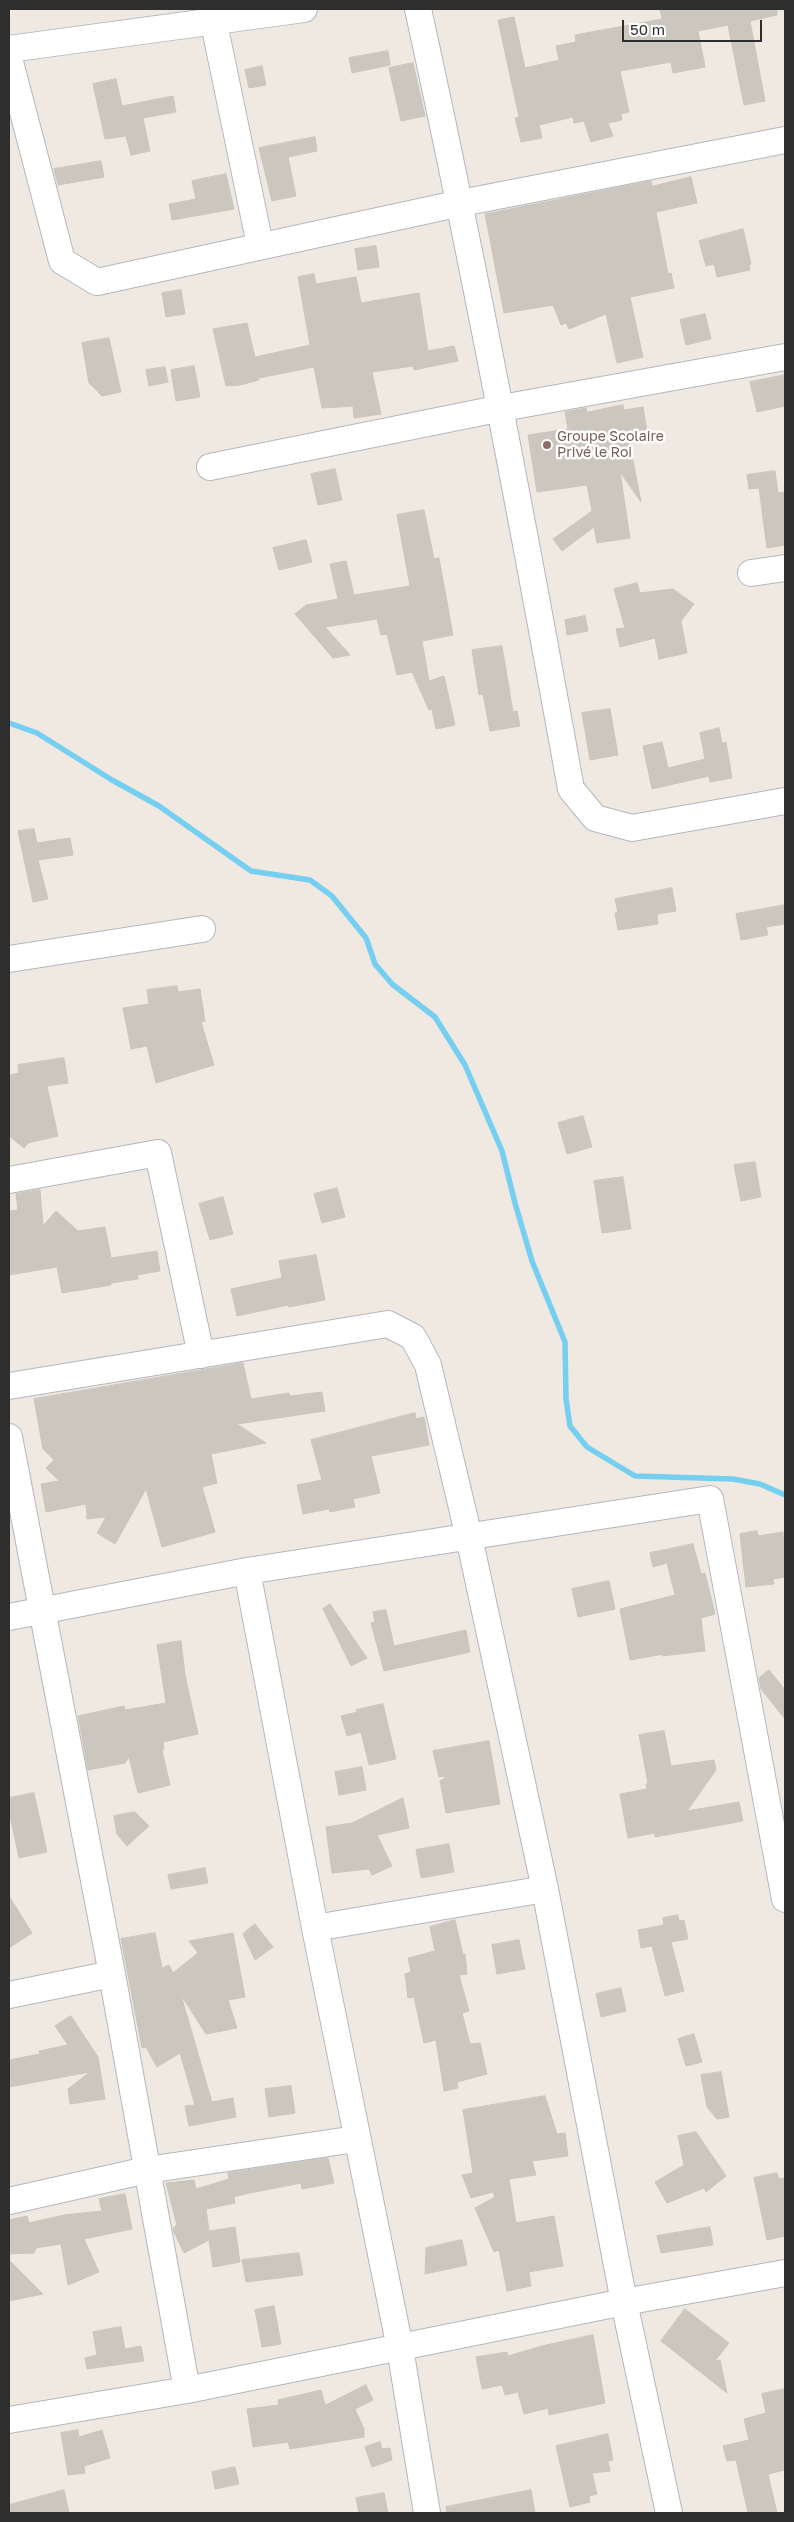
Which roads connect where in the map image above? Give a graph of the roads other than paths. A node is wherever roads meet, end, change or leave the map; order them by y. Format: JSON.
{"nodes":[{"id":1,"x":304,"y":9,"type":"edge"},
{"id":2,"x":418,"y":9,"type":"edge"},
{"id":3,"x":212,"y":16,"type":"edge"},
{"id":4,"x":9,"y":50,"type":"edge"},
{"id":5,"x":9,"y":58,"type":"edge"},
{"id":6,"x":785,"y":140,"type":"edge"},
{"id":7,"x":461,"y":204,"type":"junction"},
{"id":8,"x":260,"y":245,"type":"junction"},
{"id":9,"x":785,"y":357,"type":"edge"},
{"id":10,"x":502,"y":408,"type":"junction"},
{"id":11,"x":210,"y":467,"type":"dead end"},
{"id":12,"x":785,"y":568,"type":"edge"},
{"id":13,"x":751,"y":574,"type":"dead end"},
{"id":14,"x":785,"y":801,"type":"edge"},
{"id":15,"x":202,"y":929,"type":"dead end"},
{"id":16,"x":9,"y":959,"type":"edge"},
{"id":17,"x":9,"y":1180,"type":"edge"},
{"id":18,"x":201,"y":1355,"type":"junction"},
{"id":19,"x":9,"y":1386,"type":"edge"},
{"id":20,"x":9,"y":1437,"type":"edge"},
{"id":21,"x":469,"y":1537,"type":"junction"},
{"id":22,"x":247,"y":1571,"type":"junction"},
{"id":23,"x":41,"y":1611,"type":"junction"},
{"id":24,"x":9,"y":1617,"type":"edge"},
{"id":25,"x":545,"y":1890,"type":"junction"},
{"id":26,"x":785,"y":1899,"type":"edge"},
{"id":27,"x":315,"y":1928,"type":"junction"},
{"id":28,"x":112,"y":1974,"type":"junction"},
{"id":29,"x":9,"y":1995,"type":"edge"},
{"id":30,"x":356,"y":2139,"type":"junction"},
{"id":31,"x":147,"y":2170,"type":"junction"},
{"id":32,"x":9,"y":2200,"type":"edge"},
{"id":33,"x":785,"y":2273,"type":"edge"},
{"id":34,"x":624,"y":2302,"type":"junction"},
{"id":35,"x":400,"y":2348,"type":"junction"},
{"id":36,"x":187,"y":2390,"type":"junction"},
{"id":37,"x":9,"y":2420,"type":"edge"},
{"id":38,"x":427,"y":2513,"type":"edge"},
{"id":39,"x":669,"y":2513,"type":"edge"}],
"edges":[{"from":1,"to":3,"type":"street"},
{"from":2,"to":7,"type":"street"},
{"from":3,"to":4,"type":"street"},
{"from":3,"to":8,"type":"street"},
{"from":5,"to":8,"type":"street"},
{"from":6,"to":7,"type":"street"},
{"from":7,"to":8,"type":"street"},
{"from":7,"to":10,"type":"street"},
{"from":9,"to":10,"type":"street"},
{"from":10,"to":11,"type":"street"},
{"from":10,"to":14,"type":"street"},
{"from":12,"to":13,"type":"street"},
{"from":15,"to":16,"type":"street"},
{"from":17,"to":18,"type":"street"},
{"from":18,"to":19,"type":"street"},
{"from":18,"to":21,"type":"street"},
{"from":20,"to":23,"type":"street"},
{"from":21,"to":22,"type":"street"},
{"from":21,"to":25,"type":"street"},
{"from":21,"to":26,"type":"street"},
{"from":22,"to":23,"type":"street"},
{"from":22,"to":27,"type":"street"},
{"from":23,"to":24,"type":"street"},
{"from":23,"to":28,"type":"street"},
{"from":25,"to":27,"type":"street"},
{"from":25,"to":34,"type":"street"},
{"from":27,"to":30,"type":"street"},
{"from":28,"to":29,"type":"street"},
{"from":28,"to":31,"type":"street"},
{"from":30,"to":31,"type":"street"},
{"from":30,"to":35,"type":"street"},
{"from":31,"to":32,"type":"street"},
{"from":31,"to":36,"type":"street"},
{"from":33,"to":34,"type":"street"},
{"from":34,"to":35,"type":"street"},
{"from":34,"to":39,"type":"street"},
{"from":35,"to":36,"type":"street"},
{"from":35,"to":38,"type":"street"},
{"from":36,"to":37,"type":"street"}]}
